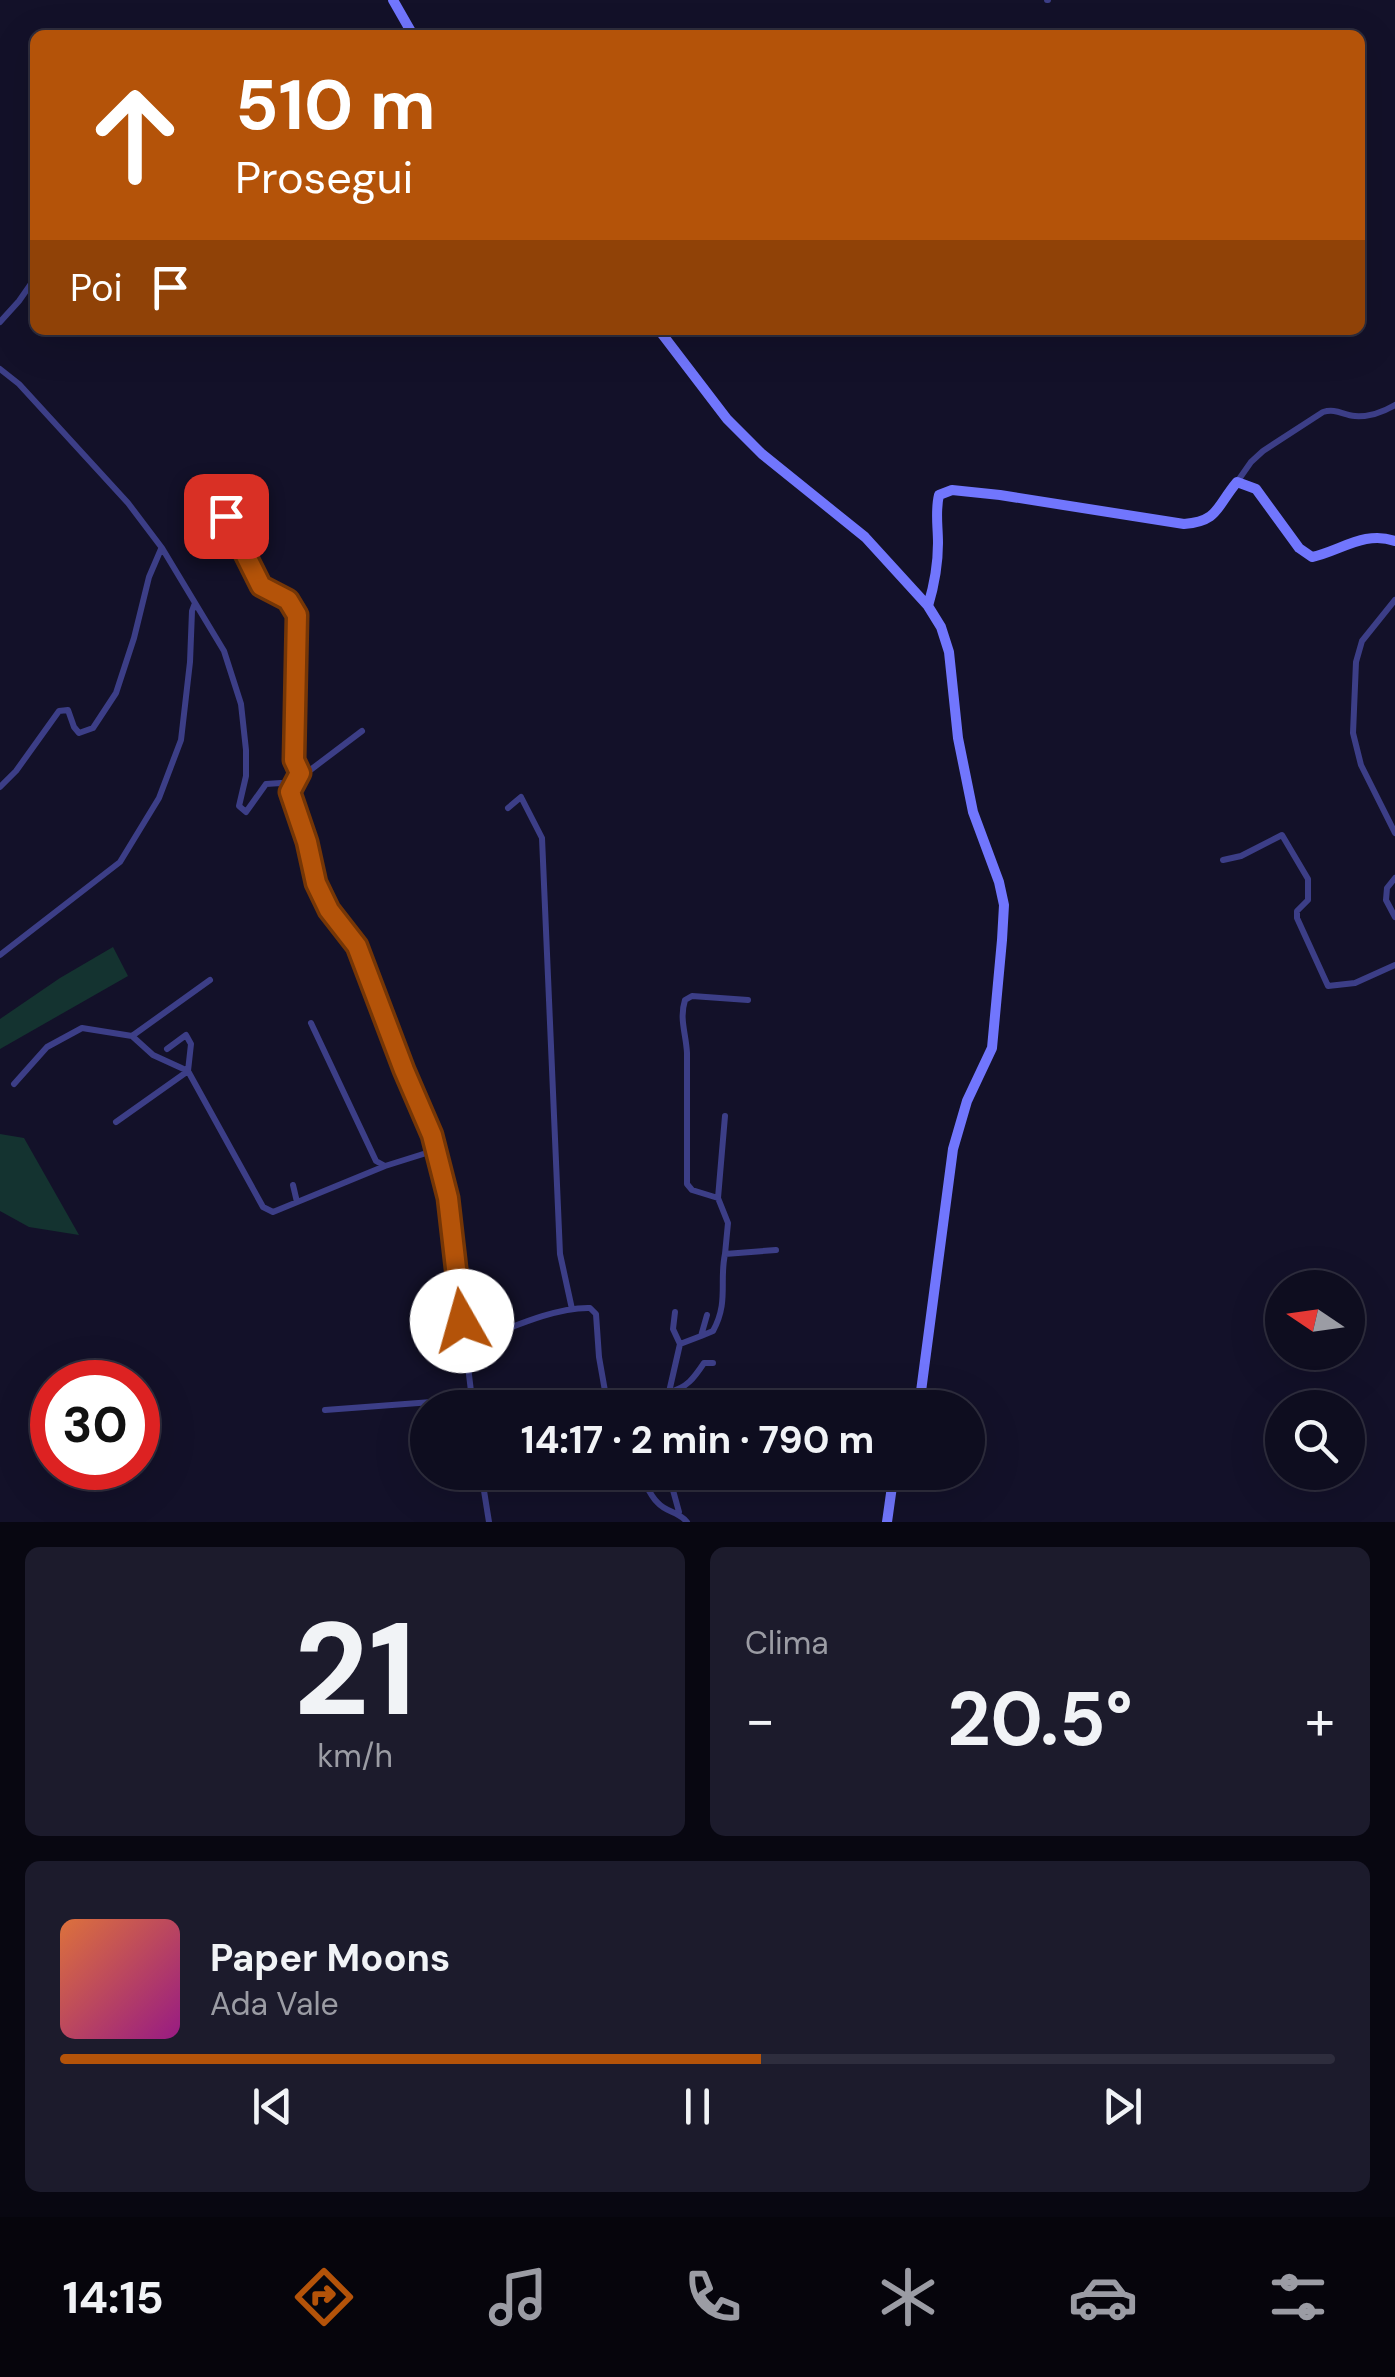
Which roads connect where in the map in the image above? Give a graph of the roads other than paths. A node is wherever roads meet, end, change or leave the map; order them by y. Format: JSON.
{"nodes":[{"id":1,"x":393,"y":0,"type":"edge"},
{"id":2,"x":410,"y":30,"type":"edge"},
{"id":3,"x":30,"y":285,"type":"edge"},
{"id":4,"x":0,"y":322,"type":"edge"},
{"id":5,"x":663,"y":335,"type":"edge"},
{"id":6,"x":0,"y":369,"type":"edge"},
{"id":7,"x":1395,"y":405,"type":"edge"},
{"id":8,"x":1237,"y":482,"type":"junction"},
{"id":9,"x":196,"y":516,"type":"dead end"},
{"id":10,"x":1395,"y":541,"type":"edge"},
{"id":11,"x":162,"y":548,"type":"junction"},
{"id":12,"x":1395,"y":600,"type":"edge"},
{"id":13,"x":196,"y":602,"type":"junction"},
{"id":14,"x":928,"y":606,"type":"junction"},
{"id":15,"x":362,"y":731,"type":"dead end"},
{"id":16,"x":300,"y":773,"type":"junction"},
{"id":17,"x":0,"y":787,"type":"edge"},
{"id":18,"x":290,"y":792,"type":"junction"},
{"id":19,"x":508,"y":808,"type":"dead end"},
{"id":20,"x":246,"y":812,"type":"junction"},
{"id":21,"x":245,"y":821,"type":"dead end"},
{"id":22,"x":1395,"y":833,"type":"edge"},
{"id":23,"x":1223,"y":860,"type":"dead end"},
{"id":24,"x":1395,"y":878,"type":"edge"},
{"id":25,"x":1395,"y":917,"type":"edge"},
{"id":26,"x":0,"y":954,"type":"edge"},
{"id":27,"x":1395,"y":965,"type":"edge"},
{"id":28,"x":210,"y":980,"type":"dead end"},
{"id":29,"x":748,"y":1000,"type":"dead end"},
{"id":30,"x":311,"y":1024,"type":"dead end"},
{"id":31,"x":132,"y":1036,"type":"junction"},
{"id":32,"x":166,"y":1049,"type":"dead end"},
{"id":33,"x":188,"y":1071,"type":"junction"},
{"id":34,"x":14,"y":1084,"type":"dead end"},
{"id":35,"x":725,"y":1116,"type":"dead end"},
{"id":36,"x":116,"y":1122,"type":"dead end"},
{"id":37,"x":436,"y":1150,"type":"junction"},
{"id":38,"x":385,"y":1166,"type":"junction"},
{"id":39,"x":292,"y":1185,"type":"dead end"},
{"id":40,"x":718,"y":1198,"type":"junction"},
{"id":41,"x":297,"y":1202,"type":"junction"},
{"id":42,"x":776,"y":1250,"type":"dead end"},
{"id":43,"x":726,"y":1254,"type":"junction"},
{"id":44,"x":572,"y":1310,"type":"junction"},
{"id":45,"x":674,"y":1312,"type":"dead end"},
{"id":46,"x":707,"y":1315,"type":"dead end"},
{"id":47,"x":700,"y":1336,"type":"junction"},
{"id":48,"x":680,"y":1344,"type":"junction"},
{"id":49,"x":466,"y":1345,"type":"junction"},
{"id":50,"x":712,"y":1363,"type":"dead end"},
{"id":51,"x":471,"y":1390,"type":"edge"},
{"id":52,"x":605,"y":1390,"type":"edge"},
{"id":53,"x":669,"y":1390,"type":"edge"},
{"id":54,"x":679,"y":1390,"type":"edge"},
{"id":55,"x":921,"y":1390,"type":"edge"},
{"id":56,"x":410,"y":1406,"type":"edge"},
{"id":57,"x":324,"y":1410,"type":"dead end"},
{"id":58,"x":484,"y":1490,"type":"edge"},
{"id":59,"x":650,"y":1490,"type":"edge"},
{"id":60,"x":673,"y":1490,"type":"edge"},
{"id":61,"x":891,"y":1490,"type":"edge"},
{"id":62,"x":679,"y":1514,"type":"junction"},
{"id":63,"x":489,"y":1522,"type":"edge"},
{"id":64,"x":687,"y":1522,"type":"edge"},
{"id":65,"x":887,"y":1522,"type":"edge"}],
"edges":[{"from":1,"to":2,"type":"main road"},
{"from":3,"to":4,"type":"street"},
{"from":5,"to":14,"type":"main road"},
{"from":6,"to":11,"type":"street"},
{"from":7,"to":8,"type":"street"},
{"from":8,"to":10,"type":"main road"},
{"from":8,"to":14,"type":"main road"},
{"from":9,"to":16,"type":"street"},
{"from":11,"to":13,"type":"street"},
{"from":11,"to":17,"type":"street"},
{"from":12,"to":22,"type":"street"},
{"from":13,"to":20,"type":"street"},
{"from":13,"to":26,"type":"street"},
{"from":14,"to":55,"type":"main road"},
{"from":15,"to":16,"type":"street"},
{"from":16,"to":18,"type":"street"},
{"from":18,"to":20,"type":"street"},
{"from":18,"to":37,"type":"street"},
{"from":19,"to":44,"type":"street"},
{"from":20,"to":21,"type":"street"},
{"from":23,"to":27,"type":"street"},
{"from":24,"to":25,"type":"street"},
{"from":28,"to":31,"type":"street"},
{"from":29,"to":40,"type":"street"},
{"from":30,"to":38,"type":"street"},
{"from":31,"to":33,"type":"street"},
{"from":31,"to":34,"type":"street"},
{"from":32,"to":33,"type":"street"},
{"from":33,"to":36,"type":"street"},
{"from":33,"to":41,"type":"street"},
{"from":35,"to":40,"type":"street"},
{"from":37,"to":38,"type":"street"},
{"from":37,"to":49,"type":"street"},
{"from":38,"to":41,"type":"street"},
{"from":39,"to":41,"type":"street"},
{"from":40,"to":43,"type":"street"},
{"from":42,"to":43,"type":"street"},
{"from":43,"to":47,"type":"street"},
{"from":44,"to":49,"type":"street"},
{"from":44,"to":52,"type":"street"},
{"from":45,"to":48,"type":"street"},
{"from":46,"to":47,"type":"street"},
{"from":47,"to":48,"type":"street"},
{"from":48,"to":53,"type":"street"},
{"from":49,"to":51,"type":"street"},
{"from":50,"to":54,"type":"street"},
{"from":56,"to":57,"type":"street"},
{"from":58,"to":63,"type":"street"},
{"from":59,"to":62,"type":"street"},
{"from":60,"to":62,"type":"street"},
{"from":61,"to":65,"type":"main road"},
{"from":62,"to":64,"type":"street"}]}
